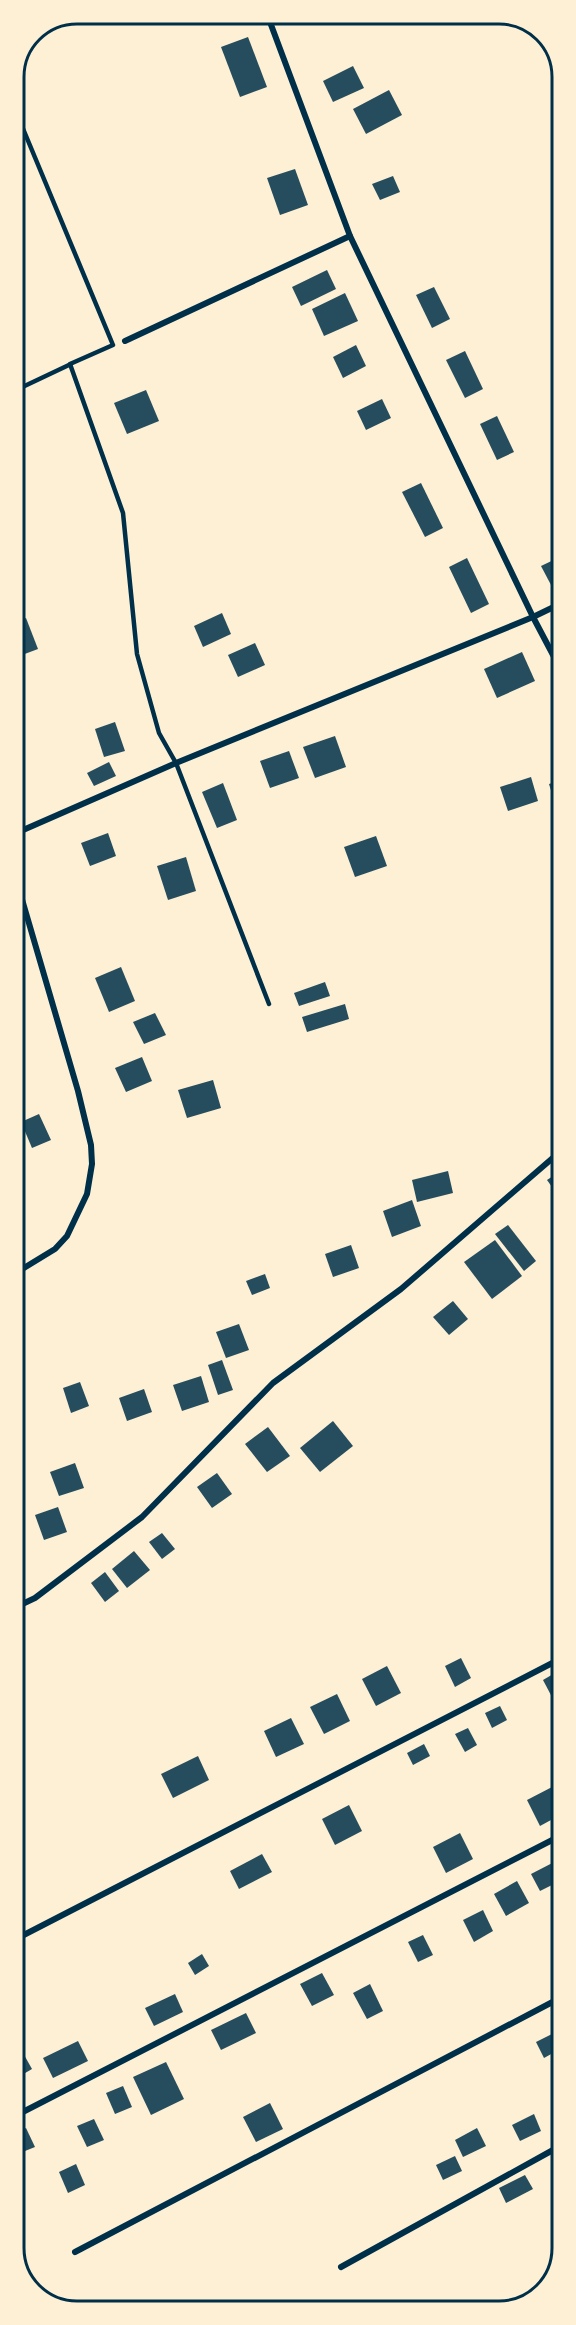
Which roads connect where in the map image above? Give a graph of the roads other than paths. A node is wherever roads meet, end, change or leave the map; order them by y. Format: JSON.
{"nodes":[{"id":1,"x":271,"y":24,"type":"edge"},
{"id":2,"x":24,"y":131,"type":"edge"},
{"id":3,"x":350,"y":236,"type":"junction"},
{"id":4,"x":125,"y":341,"type":"joint"},
{"id":5,"x":112,"y":345,"type":"junction"},
{"id":6,"x":69,"y":364,"type":"junction"},
{"id":7,"x":24,"y":386,"type":"edge"},
{"id":8,"x":552,"y":608,"type":"edge"},
{"id":9,"x":532,"y":617,"type":"junction"},
{"id":10,"x":552,"y":654,"type":"edge"},
{"id":11,"x":176,"y":763,"type":"junction"},
{"id":12,"x":24,"y":830,"type":"edge"},
{"id":13,"x":24,"y":906,"type":"edge"},
{"id":14,"x":269,"y":1004,"type":"dead end"},
{"id":15,"x":552,"y":1159,"type":"edge"},
{"id":16,"x":24,"y":1268,"type":"edge"},
{"id":17,"x":24,"y":1603,"type":"edge"},
{"id":18,"x":552,"y":1663,"type":"edge"},
{"id":19,"x":552,"y":1841,"type":"edge"},
{"id":20,"x":24,"y":1935,"type":"edge"},
{"id":21,"x":552,"y":2002,"type":"edge"},
{"id":22,"x":24,"y":2111,"type":"edge"},
{"id":23,"x":552,"y":2151,"type":"edge"},
{"id":24,"x":75,"y":2252,"type":"dead end"},
{"id":25,"x":341,"y":2267,"type":"dead end"}],
"edges":[{"from":1,"to":3,"type":"street"},
{"from":2,"to":5,"type":"lane"},
{"from":3,"to":4,"type":"street"},
{"from":3,"to":9,"type":"street"},
{"from":4,"to":5,"type":"lane"},
{"from":5,"to":6,"type":"lane"},
{"from":6,"to":7,"type":"lane"},
{"from":6,"to":11,"type":"lane"},
{"from":8,"to":9,"type":"street"},
{"from":9,"to":10,"type":"street"},
{"from":9,"to":11,"type":"street"},
{"from":11,"to":12,"type":"street"},
{"from":11,"to":14,"type":"lane"},
{"from":13,"to":16,"type":"street"},
{"from":15,"to":17,"type":"street"},
{"from":18,"to":20,"type":"street"},
{"from":19,"to":22,"type":"street"},
{"from":21,"to":24,"type":"street"},
{"from":23,"to":25,"type":"street"}]}
